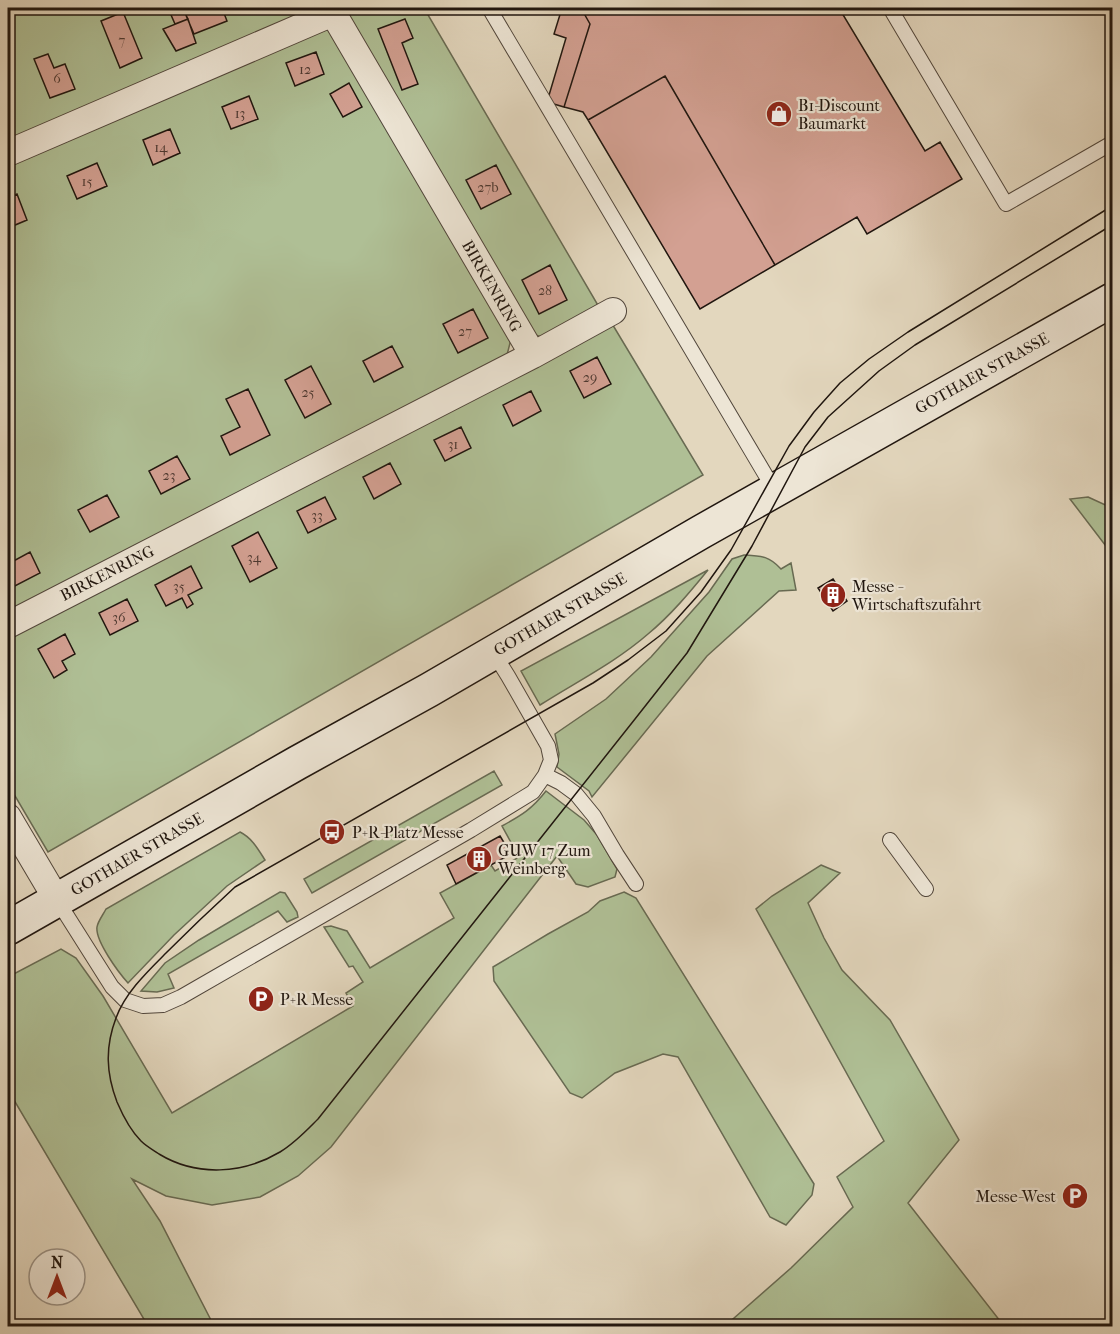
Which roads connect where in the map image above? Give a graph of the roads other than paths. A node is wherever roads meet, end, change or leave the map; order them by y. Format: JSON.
{"nodes":[{"id":1,"x":489,"y":8,"type":"edge"},
{"id":2,"x":890,"y":8,"type":"edge"},
{"id":3,"x":339,"y":10,"type":"edge"},
{"id":4,"x":1113,"y":143,"type":"edge"},
{"id":5,"x":8,"y":153,"type":"edge"},
{"id":6,"x":1113,"y":300,"type":"edge"},
{"id":7,"x":613,"y":311,"type":"dead end"},
{"id":8,"x":533,"y":355,"type":"junction"},
{"id":9,"x":775,"y":491,"type":"junction"},
{"id":10,"x":8,"y":625,"type":"edge"},
{"id":11,"x":493,"y":652,"type":"junction"},
{"id":12,"x":545,"y":775,"type":"junction"},
{"id":13,"x":8,"y":818,"type":"edge"},
{"id":14,"x":890,"y":840,"type":"dead end"},
{"id":15,"x":636,"y":884,"type":"dead end"},
{"id":16,"x":926,"y":889,"type":"dead end"},
{"id":17,"x":57,"y":900,"type":"junction"},
{"id":18,"x":8,"y":928,"type":"edge"}],
"edges":[{"from":1,"to":9,"type":"lane"},
{"from":2,"to":4,"type":"lane"},
{"from":3,"to":5,"type":"street","name":"BIRKENRING"},
{"from":3,"to":8,"type":"street","name":"BIRKENRING"},
{"from":6,"to":9,"type":"main road","name":"GOTHAER STRASSE"},
{"from":7,"to":8,"type":"street"},
{"from":8,"to":10,"type":"street","name":"BIRKENRING"},
{"from":9,"to":11,"type":"main road","name":"GOTHAER STRASSE"},
{"from":11,"to":12,"type":"lane"},
{"from":11,"to":17,"type":"main road","name":"GOTHAER STRASSE"},
{"from":12,"to":15,"type":"lane"},
{"from":12,"to":17,"type":"lane"},
{"from":13,"to":17,"type":"street"},
{"from":14,"to":16,"type":"lane"},
{"from":17,"to":18,"type":"main road","name":"GOTHAER STRASSE"}]}
